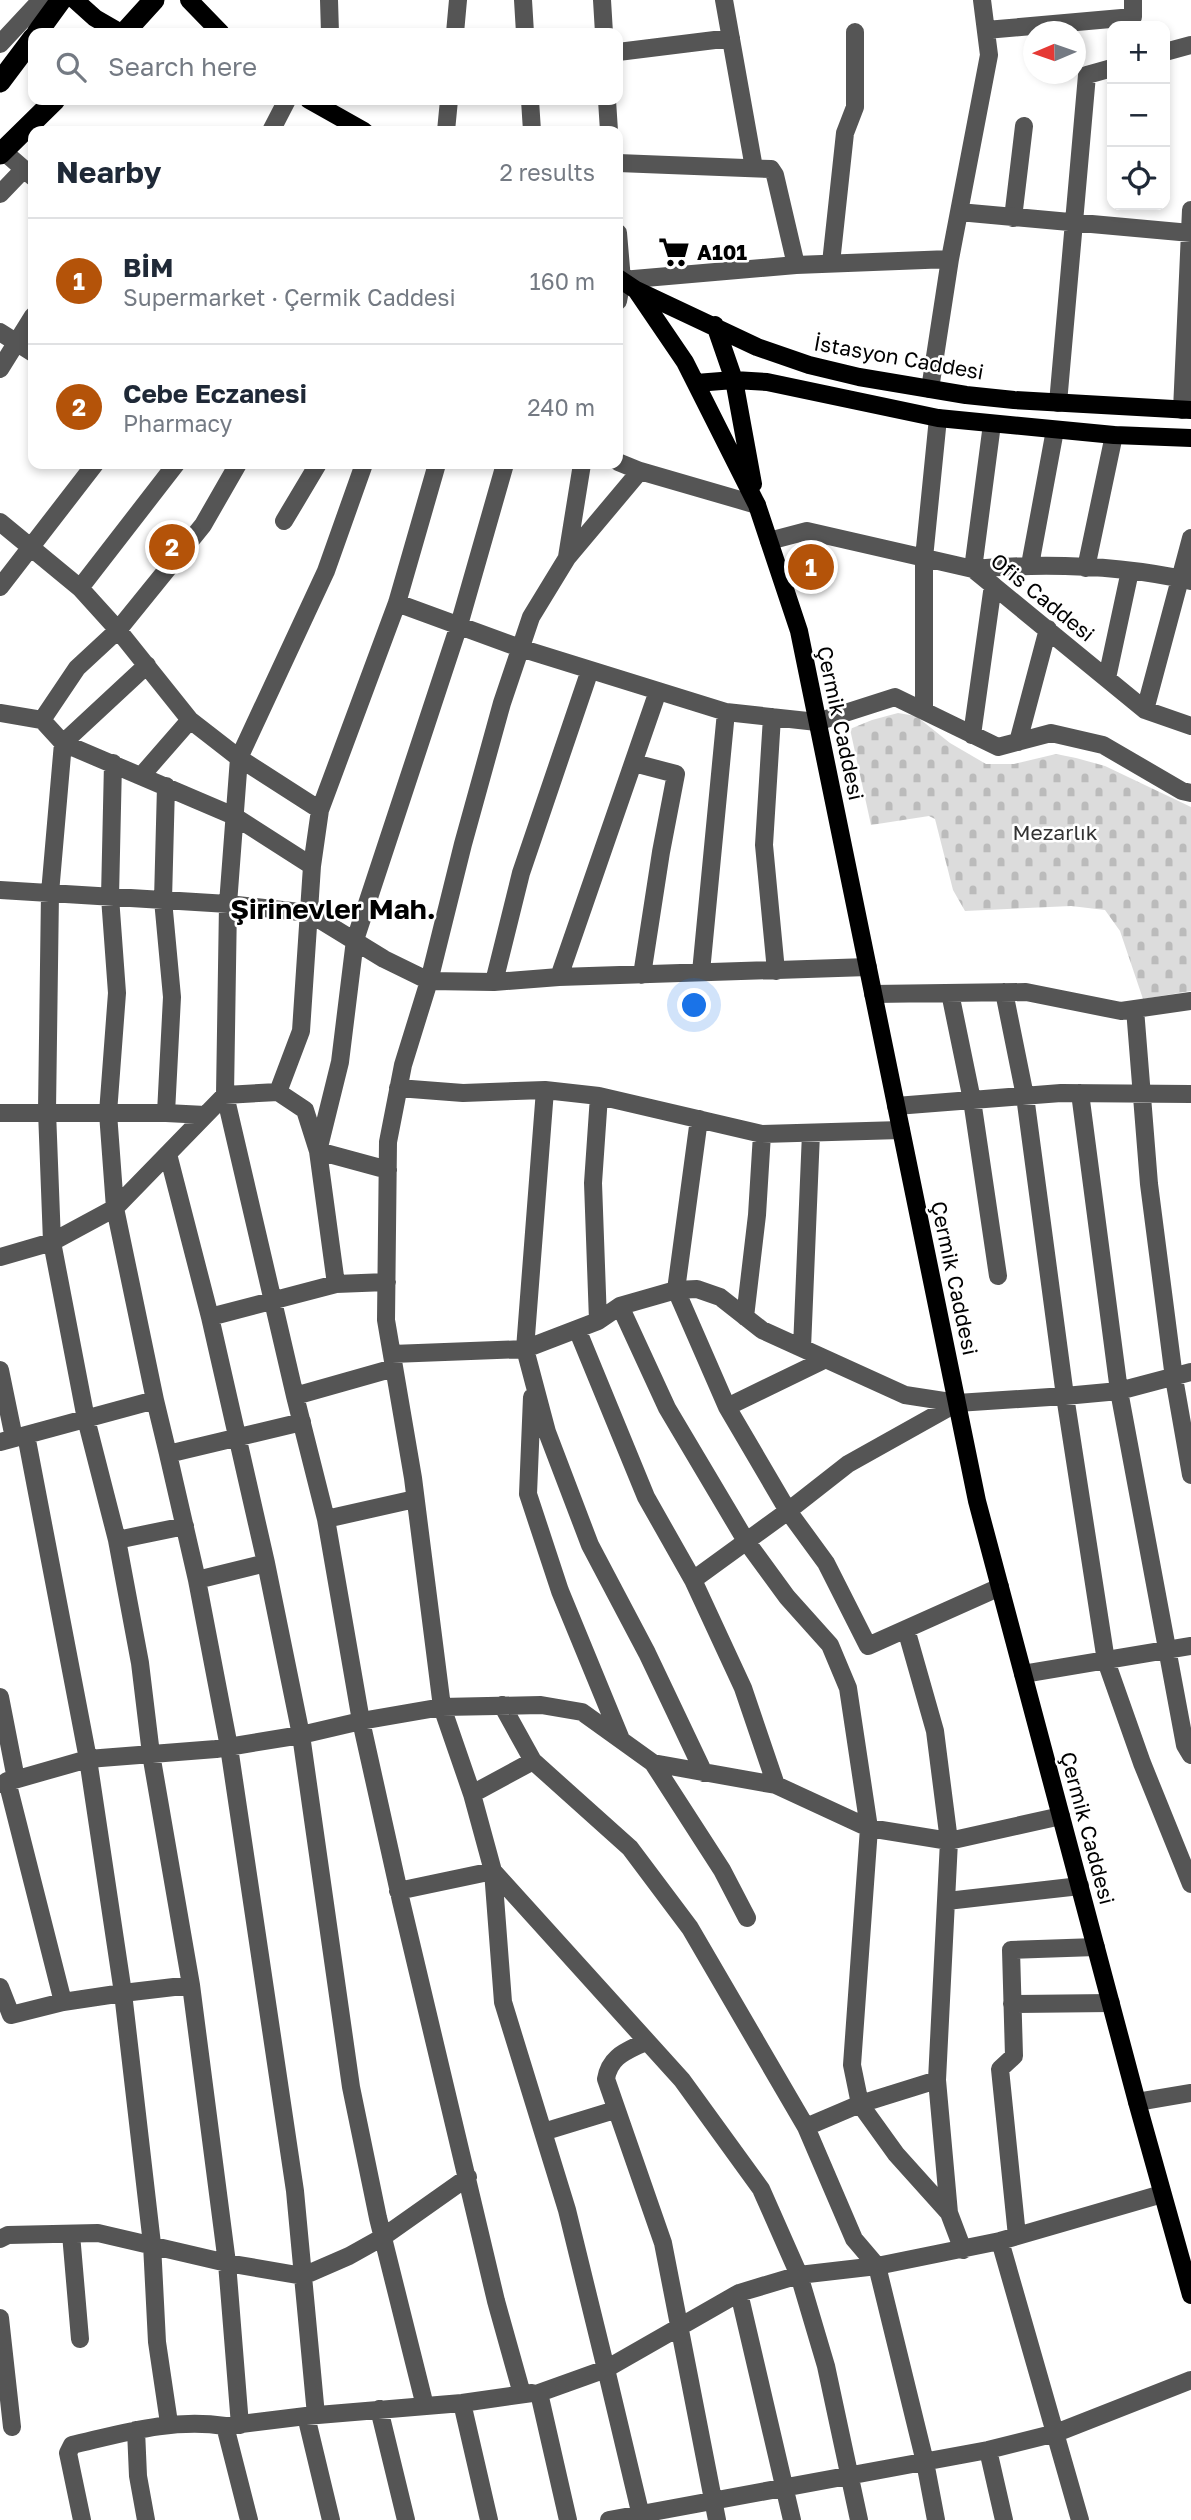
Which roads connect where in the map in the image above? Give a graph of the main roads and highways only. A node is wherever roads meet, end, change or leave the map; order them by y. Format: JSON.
{"nodes":[{"id":1,"x":61,"y":0,"type":"edge"},
{"id":2,"x":75,"y":0,"type":"edge"},
{"id":3,"x":154,"y":0,"type":"edge"},
{"id":4,"x":189,"y":0,"type":"edge"},
{"id":5,"x":41,"y":28,"type":"edge"},
{"id":6,"x":114,"y":28,"type":"edge"},
{"id":7,"x":128,"y":28,"type":"edge"},
{"id":8,"x":216,"y":28,"type":"edge"},
{"id":9,"x":28,"y":45,"type":"edge"},
{"id":10,"x":0,"y":82,"type":"edge"},
{"id":11,"x":50,"y":105,"type":"edge"},
{"id":12,"x":332,"y":106,"type":"edge"},
{"id":13,"x":29,"y":126,"type":"edge"},
{"id":14,"x":358,"y":126,"type":"edge"},
{"id":15,"x":28,"y":127,"type":"edge"},
{"id":16,"x":2,"y":153,"type":"edge"},
{"id":17,"x":626,"y":283,"type":"edge"},
{"id":18,"x":715,"y":325,"type":"junction"},
{"id":19,"x":734,"y":380,"type":"junction"},
{"id":20,"x":696,"y":383,"type":"junction"},
{"id":21,"x":1187,"y":410,"type":"edge"},
{"id":22,"x":1191,"y":438,"type":"edge"},
{"id":23,"x":757,"y":505,"type":"junction"},
{"id":24,"x":1191,"y":2295,"type":"edge"}],
"edges":[{"from":1,"to":5,"type":"highway"},
{"from":2,"to":6,"type":"main road"},
{"from":3,"to":7,"type":"highway"},
{"from":4,"to":8,"type":"main road"},
{"from":9,"to":10,"type":"highway"},
{"from":11,"to":13,"type":"highway"},
{"from":12,"to":14,"type":"main road"},
{"from":15,"to":16,"type":"highway"},
{"from":17,"to":18,"type":"main road","name":"İstasyon Caddesi"},
{"from":17,"to":20,"type":"main road","name":"Çermik Caddesi"},
{"from":18,"to":19,"type":"main road"},
{"from":18,"to":21,"type":"main road","name":"İstasyon Caddesi"},
{"from":19,"to":20,"type":"main road"},
{"from":19,"to":22,"type":"main road"},
{"from":19,"to":23,"type":"main road"},
{"from":20,"to":23,"type":"main road","name":"Çermik Caddesi"},
{"from":23,"to":24,"type":"main road","name":"Çermik Caddesi"}]}
